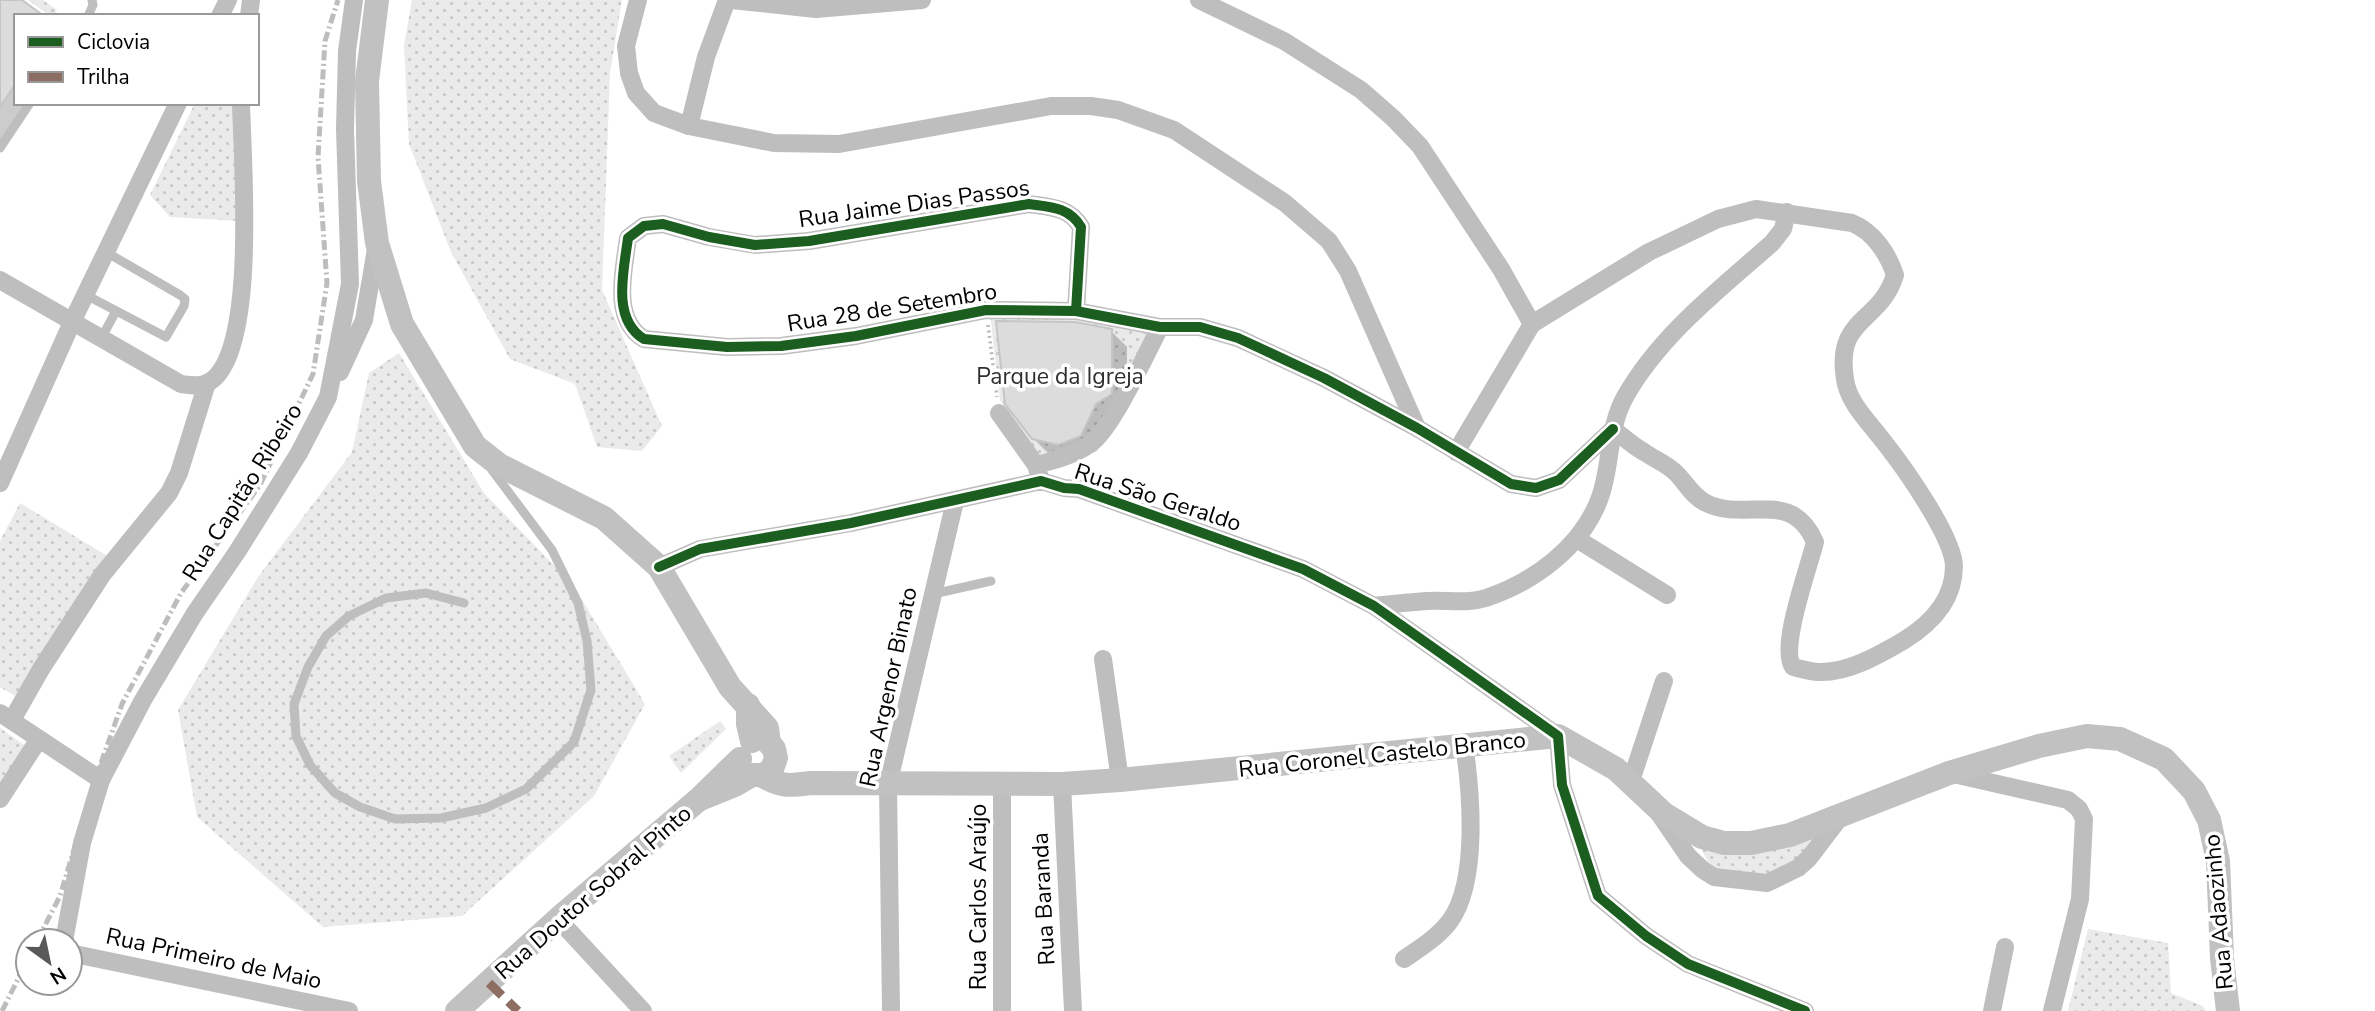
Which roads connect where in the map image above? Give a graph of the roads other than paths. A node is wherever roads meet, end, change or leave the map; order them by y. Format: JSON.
{"nodes":[{"id":1,"x":354,"y":0,"type":"edge"},
{"id":2,"x":377,"y":0,"type":"edge"},
{"id":3,"x":638,"y":0,"type":"edge"},
{"id":4,"x":729,"y":0,"type":"edge"},
{"id":5,"x":922,"y":0,"type":"edge"},
{"id":6,"x":1199,"y":0,"type":"edge"},
{"id":7,"x":29,"y":105,"type":"edge"},
{"id":8,"x":177,"y":105,"type":"edge"},
{"id":9,"x":241,"y":105,"type":"edge"},
{"id":10,"x":689,"y":125,"type":"junction"},
{"id":11,"x":0,"y":148,"type":"edge"},
{"id":12,"x":1787,"y":212,"type":"junction"},
{"id":13,"x":663,"y":224,"type":"joint"},
{"id":14,"x":377,"y":243,"type":"junction"},
{"id":15,"x":106,"y":252,"type":"junction"},
{"id":16,"x":0,"y":280,"type":"edge"},
{"id":17,"x":86,"y":295,"type":"junction"},
{"id":18,"x":116,"y":311,"type":"junction"},
{"id":19,"x":1076,"y":311,"type":"junction"},
{"id":20,"x":73,"y":320,"type":"junction"},
{"id":21,"x":1532,"y":324,"type":"junction"},
{"id":22,"x":1160,"y":327,"type":"junction"},
{"id":23,"x":102,"y":337,"type":"junction"},
{"id":24,"x":207,"y":383,"type":"junction"},
{"id":25,"x":328,"y":397,"type":"junction"},
{"id":26,"x":999,"y":413,"type":"road end"},
{"id":27,"x":1417,"y":428,"type":"junction"},
{"id":28,"x":1613,"y":429,"type":"junction"},
{"id":29,"x":475,"y":446,"type":"junction"},
{"id":30,"x":1455,"y":452,"type":"junction"},
{"id":31,"x":1039,"y":473,"type":"junction"},
{"id":32,"x":0,"y":484,"type":"edge"},
{"id":33,"x":955,"y":501,"type":"junction"},
{"id":34,"x":1577,"y":539,"type":"junction"},
{"id":35,"x":659,"y":567,"type":"junction"},
{"id":36,"x":991,"y":581,"type":"dead end"},
{"id":37,"x":932,"y":594,"type":"junction"},
{"id":38,"x":1667,"y":596,"type":"dead end"},
{"id":39,"x":464,"y":603,"type":"dead end"},
{"id":40,"x":1374,"y":606,"type":"junction"},
{"id":41,"x":1102,"y":659,"type":"dead end"},
{"id":42,"x":1664,"y":681,"type":"dead end"},
{"id":43,"x":6,"y":717,"type":"edge"},
{"id":44,"x":1558,"y":736,"type":"junction"},
{"id":45,"x":39,"y":739,"type":"junction"},
{"id":46,"x":1464,"y":744,"type":"junction"},
{"id":47,"x":758,"y":757,"type":"junction"},
{"id":48,"x":1949,"y":773,"type":"junction"},
{"id":49,"x":101,"y":780,"type":"junction"},
{"id":50,"x":1119,"y":780,"type":"junction"},
{"id":51,"x":1631,"y":781,"type":"junction"},
{"id":52,"x":1002,"y":782,"type":"junction"},
{"id":53,"x":1062,"y":784,"type":"junction"},
{"id":54,"x":888,"y":785,"type":"junction"},
{"id":55,"x":0,"y":799,"type":"edge"},
{"id":56,"x":1650,"y":801,"type":"junction"},
{"id":57,"x":1841,"y":816,"type":"junction"},
{"id":58,"x":558,"y":919,"type":"junction"},
{"id":59,"x":69,"y":927,"type":"edge"},
{"id":60,"x":2005,"y":947,"type":"dead end"},
{"id":61,"x":84,"y":948,"type":"edge"},
{"id":62,"x":1404,"y":959,"type":"dead end"},
{"id":63,"x":349,"y":1011,"type":"edge"},
{"id":64,"x":457,"y":1011,"type":"edge"},
{"id":65,"x":643,"y":1011,"type":"edge"},
{"id":66,"x":891,"y":1011,"type":"edge"},
{"id":67,"x":1002,"y":1011,"type":"edge"},
{"id":68,"x":1073,"y":1011,"type":"edge"},
{"id":69,"x":1805,"y":1011,"type":"edge"},
{"id":70,"x":1992,"y":1011,"type":"edge"},
{"id":71,"x":2052,"y":1011,"type":"edge"},
{"id":72,"x":2228,"y":1011,"type":"edge"}],
"edges":[{"from":1,"to":25,"type":"street","name":"Rua Capitão Ribeiro"},
{"from":2,"to":14,"type":"main road"},
{"from":3,"to":10,"type":"street"},
{"from":4,"to":5,"type":"street"},
{"from":4,"to":10,"type":"street"},
{"from":6,"to":21,"type":"street"},
{"from":7,"to":11,"type":"lane"},
{"from":8,"to":15,"type":"street"},
{"from":9,"to":24,"type":"street"},
{"from":10,"to":27,"type":"street"},
{"from":12,"to":21,"type":"street"},
{"from":12,"to":28,"type":"street"},
{"from":12,"to":28,"type":"street"},
{"from":13,"to":19,"type":"street","name":"Rua Jaime Dias Passos"},
{"from":13,"to":19,"type":"street","name":"Rua 28 de Setembro"},
{"from":14,"to":25,"type":"street"},
{"from":14,"to":29,"type":"main road"},
{"from":15,"to":17,"type":"street"},
{"from":15,"to":18,"type":"lane"},
{"from":16,"to":20,"type":"street"},
{"from":17,"to":18,"type":"lane"},
{"from":17,"to":20,"type":"street"},
{"from":18,"to":23,"type":"lane"},
{"from":19,"to":22,"type":"street","name":"Rua 28 de Setembro"},
{"from":20,"to":23,"type":"street"},
{"from":20,"to":32,"type":"street"},
{"from":21,"to":30,"type":"street"},
{"from":22,"to":27,"type":"street","name":"Rua 28 de Setembro"},
{"from":22,"to":31,"type":"street"},
{"from":23,"to":24,"type":"street"},
{"from":24,"to":43,"type":"street"},
{"from":25,"to":49,"type":"street","name":"Rua Capitão Ribeiro"},
{"from":26,"to":31,"type":"street"},
{"from":27,"to":30,"type":"street","name":"Rua 28 de Setembro"},
{"from":28,"to":30,"type":"street","name":"Rua 28 de Setembro"},
{"from":28,"to":34,"type":"street"},
{"from":29,"to":35,"type":"main road"},
{"from":29,"to":39,"type":"lane"},
{"from":31,"to":33,"type":"street","name":"Rua São Geraldo"},
{"from":31,"to":40,"type":"street","name":"Rua São Geraldo"},
{"from":33,"to":35,"type":"street","name":"Rua São Geraldo"},
{"from":33,"to":37,"type":"street","name":"Rua Argenor Binato"},
{"from":34,"to":38,"type":"street"},
{"from":34,"to":40,"type":"street"},
{"from":35,"to":47,"type":"main road"},
{"from":36,"to":37,"type":"lane"},
{"from":37,"to":54,"type":"street","name":"Rua Argenor Binato"},
{"from":40,"to":44,"type":"street","name":"Rua São Geraldo"},
{"from":41,"to":50,"type":"street"},
{"from":42,"to":51,"type":"street"},
{"from":43,"to":45,"type":"street"},
{"from":44,"to":46,"type":"main road","name":"Rua Coronel Castelo Branco"},
{"from":44,"to":51,"type":"main road","name":"Rua Coronel Castelo Branco"},
{"from":44,"to":69,"type":"street"},
{"from":45,"to":49,"type":"street"},
{"from":45,"to":55,"type":"street"},
{"from":46,"to":50,"type":"main road","name":"Rua Coronel Castelo Branco"},
{"from":46,"to":62,"type":"street"},
{"from":47,"to":54,"type":"main road","name":"Rua Coronel Castelo Branco"},
{"from":47,"to":58,"type":"main road","name":"Rua Doutor Sobral Pinto"},
{"from":48,"to":57,"type":"main road","name":"Rua Coronel Castelo Branco"},
{"from":48,"to":71,"type":"street"},
{"from":48,"to":72,"type":"main road","name":"Rua Adaozinho"},
{"from":49,"to":59,"type":"street","name":"Rua Capitão Ribeiro"},
{"from":50,"to":53,"type":"main road","name":"Rua Coronel Castelo Branco"},
{"from":51,"to":56,"type":"main road","name":"Rua Coronel Castelo Branco"},
{"from":52,"to":53,"type":"main road","name":"Rua Coronel Castelo Branco"},
{"from":52,"to":54,"type":"main road","name":"Rua Coronel Castelo Branco"},
{"from":52,"to":67,"type":"street","name":"Rua Carlos Araújo"},
{"from":53,"to":68,"type":"street","name":"Rua Baranda"},
{"from":54,"to":66,"type":"street","name":"Rua Argenor Binato"},
{"from":56,"to":57,"type":"main road","name":"Rua Coronel Castelo Branco"},
{"from":56,"to":57,"type":"street"},
{"from":58,"to":64,"type":"main road","name":"Rua Doutor Sobral Pinto"},
{"from":58,"to":65,"type":"street"},
{"from":60,"to":70,"type":"street"},
{"from":61,"to":63,"type":"street","name":"Rua Primeiro de Maio"}]}
